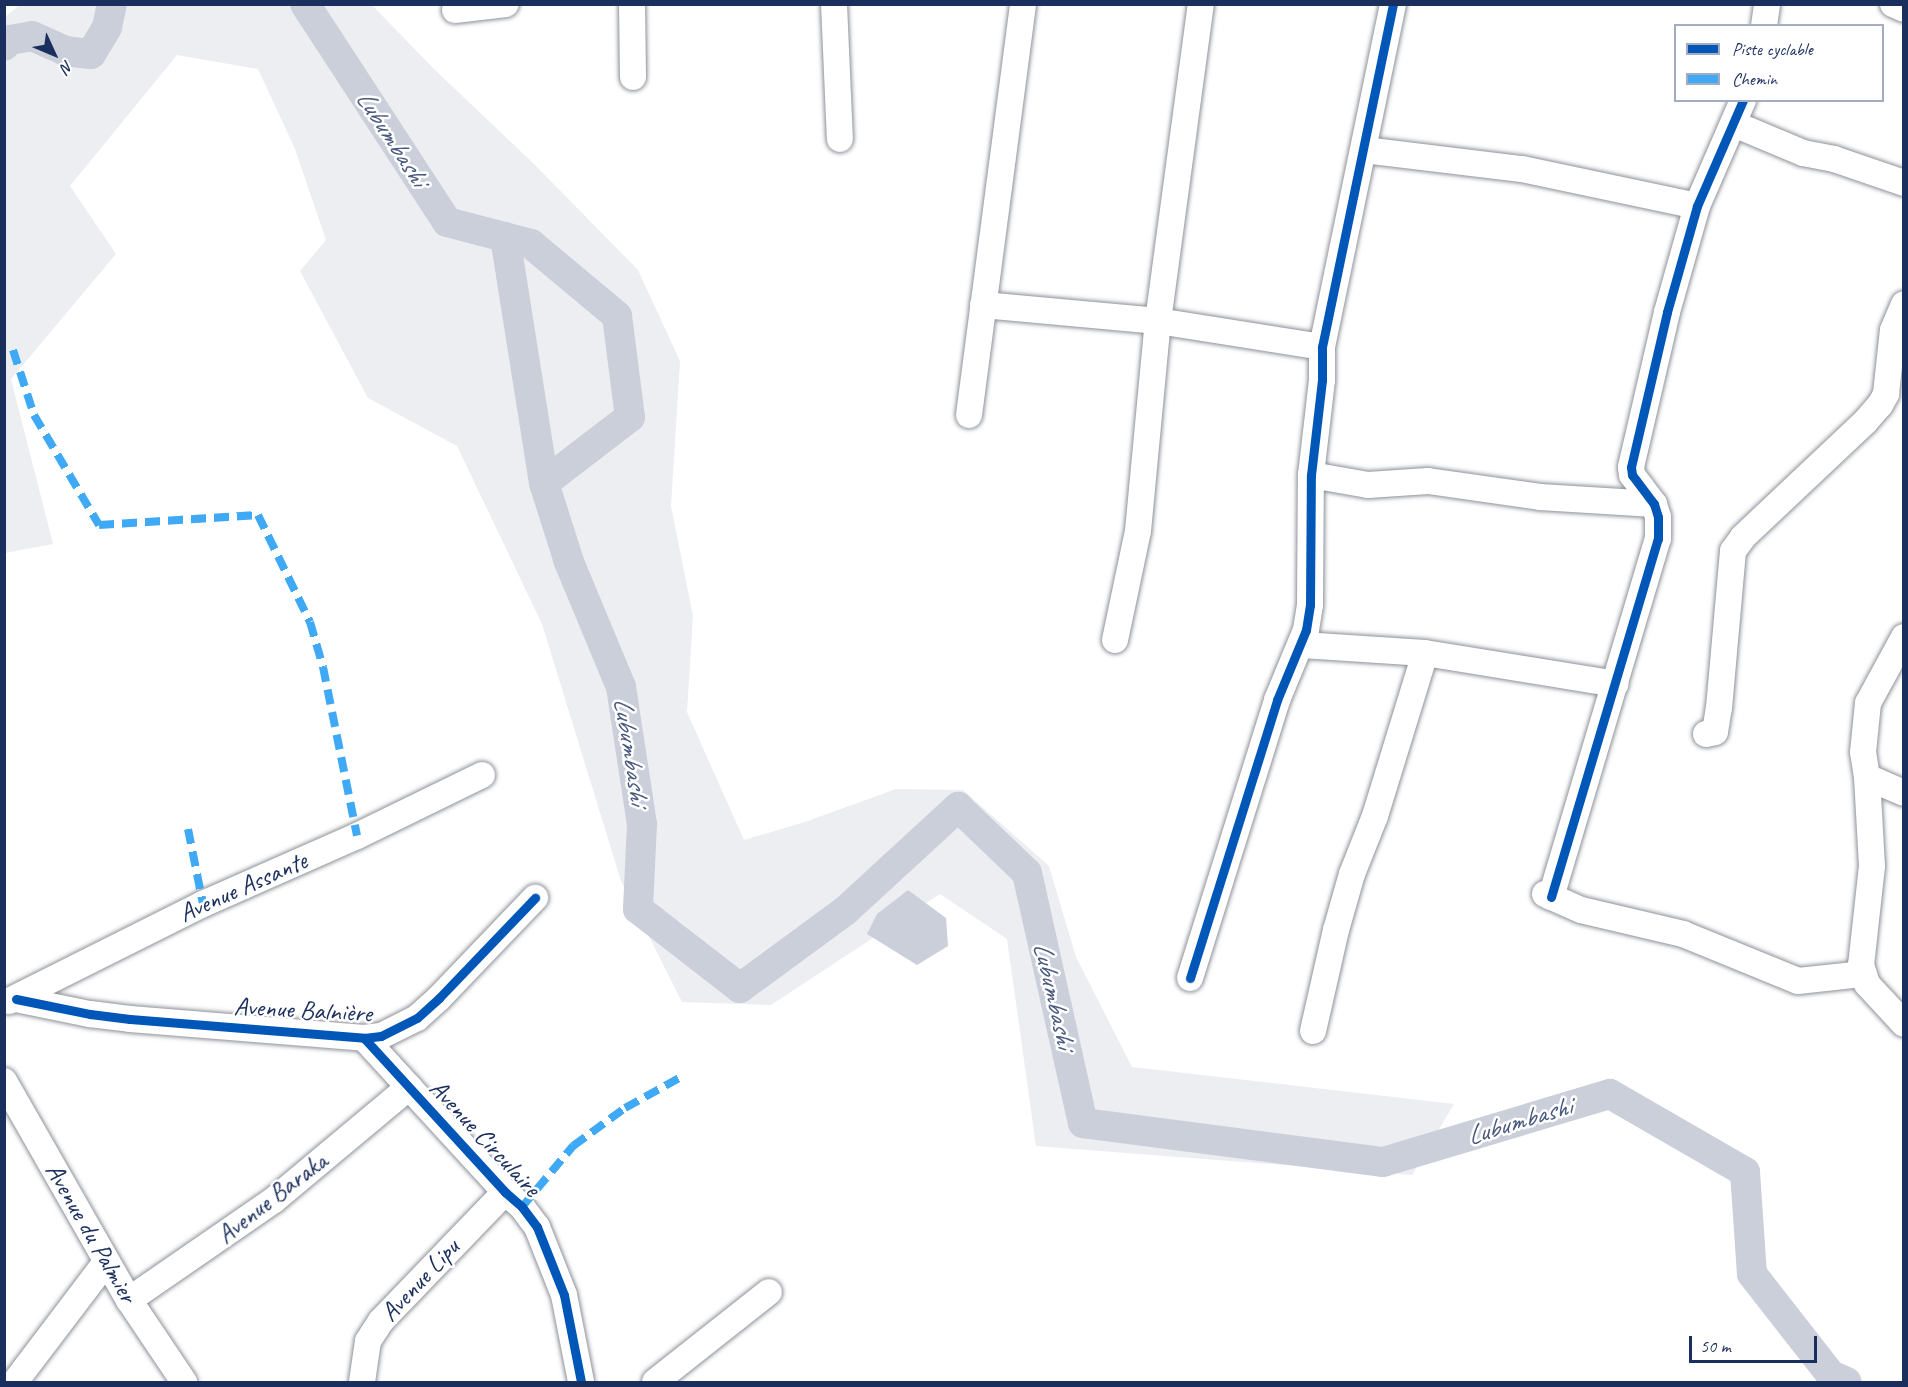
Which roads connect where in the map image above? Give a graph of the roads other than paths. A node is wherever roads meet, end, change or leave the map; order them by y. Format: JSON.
{"nodes":[{"id":1,"x":506,"y":4,"type":"edge"},
{"id":2,"x":632,"y":4,"type":"edge"},
{"id":3,"x":834,"y":4,"type":"edge"},
{"id":4,"x":1023,"y":4,"type":"edge"},
{"id":5,"x":1201,"y":4,"type":"edge"},
{"id":6,"x":1393,"y":4,"type":"edge"},
{"id":7,"x":1767,"y":4,"type":"edge"},
{"id":8,"x":1893,"y":4,"type":"edge"},
{"id":9,"x":1904,"y":9,"type":"edge"},
{"id":10,"x":455,"y":10,"type":"dead end"},
{"id":11,"x":1764,"y":24,"type":"edge"},
{"id":12,"x":633,"y":77,"type":"dead end"},
{"id":13,"x":1742,"y":102,"type":"edge"},
{"id":14,"x":1734,"y":124,"type":"junction"},
{"id":15,"x":840,"y":139,"type":"dead end"},
{"id":16,"x":1364,"y":150,"type":"junction"},
{"id":17,"x":1904,"y":183,"type":"edge"},
{"id":18,"x":1697,"y":206,"type":"junction"},
{"id":19,"x":1904,"y":304,"type":"edge"},
{"id":20,"x":983,"y":305,"type":"junction"},
{"id":21,"x":1158,"y":321,"type":"junction"},
{"id":22,"x":1322,"y":347,"type":"junction"},
{"id":23,"x":1895,"y":395,"type":"edge"},
{"id":24,"x":969,"y":415,"type":"dead end"},
{"id":25,"x":1311,"y":475,"type":"junction"},
{"id":26,"x":1654,"y":504,"type":"junction"},
{"id":27,"x":1904,"y":637,"type":"edge"},
{"id":28,"x":1115,"y":640,"type":"dead end"},
{"id":29,"x":1302,"y":645,"type":"junction"},
{"id":30,"x":1425,"y":653,"type":"junction"},
{"id":31,"x":1616,"y":684,"type":"junction"},
{"id":32,"x":1706,"y":734,"type":"dead end"},
{"id":33,"x":482,"y":775,"type":"dead end"},
{"id":34,"x":1867,"y":777,"type":"junction"},
{"id":35,"x":1904,"y":793,"type":"edge"},
{"id":36,"x":535,"y":898,"type":"dead end"},
{"id":37,"x":1862,"y":974,"type":"junction"},
{"id":38,"x":1190,"y":978,"type":"dead end"},
{"id":39,"x":10,"y":1001,"type":"edge"},
{"id":40,"x":1904,"y":1024,"type":"edge"},
{"id":41,"x":1313,"y":1031,"type":"dead end"},
{"id":42,"x":364,"y":1038,"type":"junction"},
{"id":43,"x":4,"y":1081,"type":"edge"},
{"id":44,"x":409,"y":1087,"type":"junction"},
{"id":45,"x":505,"y":1192,"type":"junction"},
{"id":46,"x":106,"y":1262,"type":"junction"},
{"id":47,"x":769,"y":1292,"type":"dead end"},
{"id":48,"x":129,"y":1300,"type":"junction"},
{"id":49,"x":15,"y":1383,"type":"edge"},
{"id":50,"x":184,"y":1383,"type":"edge"},
{"id":51,"x":362,"y":1383,"type":"edge"},
{"id":52,"x":581,"y":1383,"type":"edge"},
{"id":53,"x":655,"y":1383,"type":"edge"}],
"edges":[{"from":1,"to":10,"type":"street"},
{"from":2,"to":12,"type":"street"},
{"from":3,"to":15,"type":"street"},
{"from":4,"to":20,"type":"street"},
{"from":5,"to":21,"type":"street"},
{"from":6,"to":16,"type":"street"},
{"from":7,"to":11,"type":"street"},
{"from":8,"to":9,"type":"street"},
{"from":13,"to":14,"type":"street"},
{"from":14,"to":17,"type":"street"},
{"from":14,"to":18,"type":"street"},
{"from":16,"to":18,"type":"street"},
{"from":16,"to":22,"type":"street"},
{"from":18,"to":26,"type":"street"},
{"from":19,"to":23,"type":"street"},
{"from":20,"to":21,"type":"street"},
{"from":20,"to":24,"type":"street"},
{"from":21,"to":22,"type":"street"},
{"from":21,"to":28,"type":"street"},
{"from":22,"to":25,"type":"street"},
{"from":23,"to":32,"type":"street"},
{"from":25,"to":26,"type":"street"},
{"from":25,"to":29,"type":"street"},
{"from":26,"to":31,"type":"street"},
{"from":27,"to":34,"type":"street"},
{"from":29,"to":30,"type":"street"},
{"from":29,"to":38,"type":"street"},
{"from":30,"to":31,"type":"street"},
{"from":30,"to":41,"type":"street"},
{"from":31,"to":37,"type":"street"},
{"from":33,"to":39,"type":"street","name":"Avenue Assante"},
{"from":34,"to":35,"type":"street"},
{"from":34,"to":37,"type":"street"},
{"from":36,"to":42,"type":"street","name":"Avenue Balnière"},
{"from":37,"to":40,"type":"street"},
{"from":39,"to":42,"type":"street","name":"Avenue Balnière"},
{"from":42,"to":44,"type":"street","name":"Avenue Circulaire"},
{"from":43,"to":46,"type":"street","name":"Avenue du Palmier"},
{"from":44,"to":45,"type":"street","name":"Avenue Circulaire"},
{"from":44,"to":48,"type":"street","name":"Avenue Baraka"},
{"from":45,"to":51,"type":"street","name":"Avenue Lipu"},
{"from":45,"to":52,"type":"street","name":"Avenue Circulaire"},
{"from":46,"to":48,"type":"street","name":"Avenue du Palmier"},
{"from":46,"to":49,"type":"street"},
{"from":47,"to":53,"type":"street"},
{"from":48,"to":50,"type":"street","name":"Avenue du Palmier"}]}
